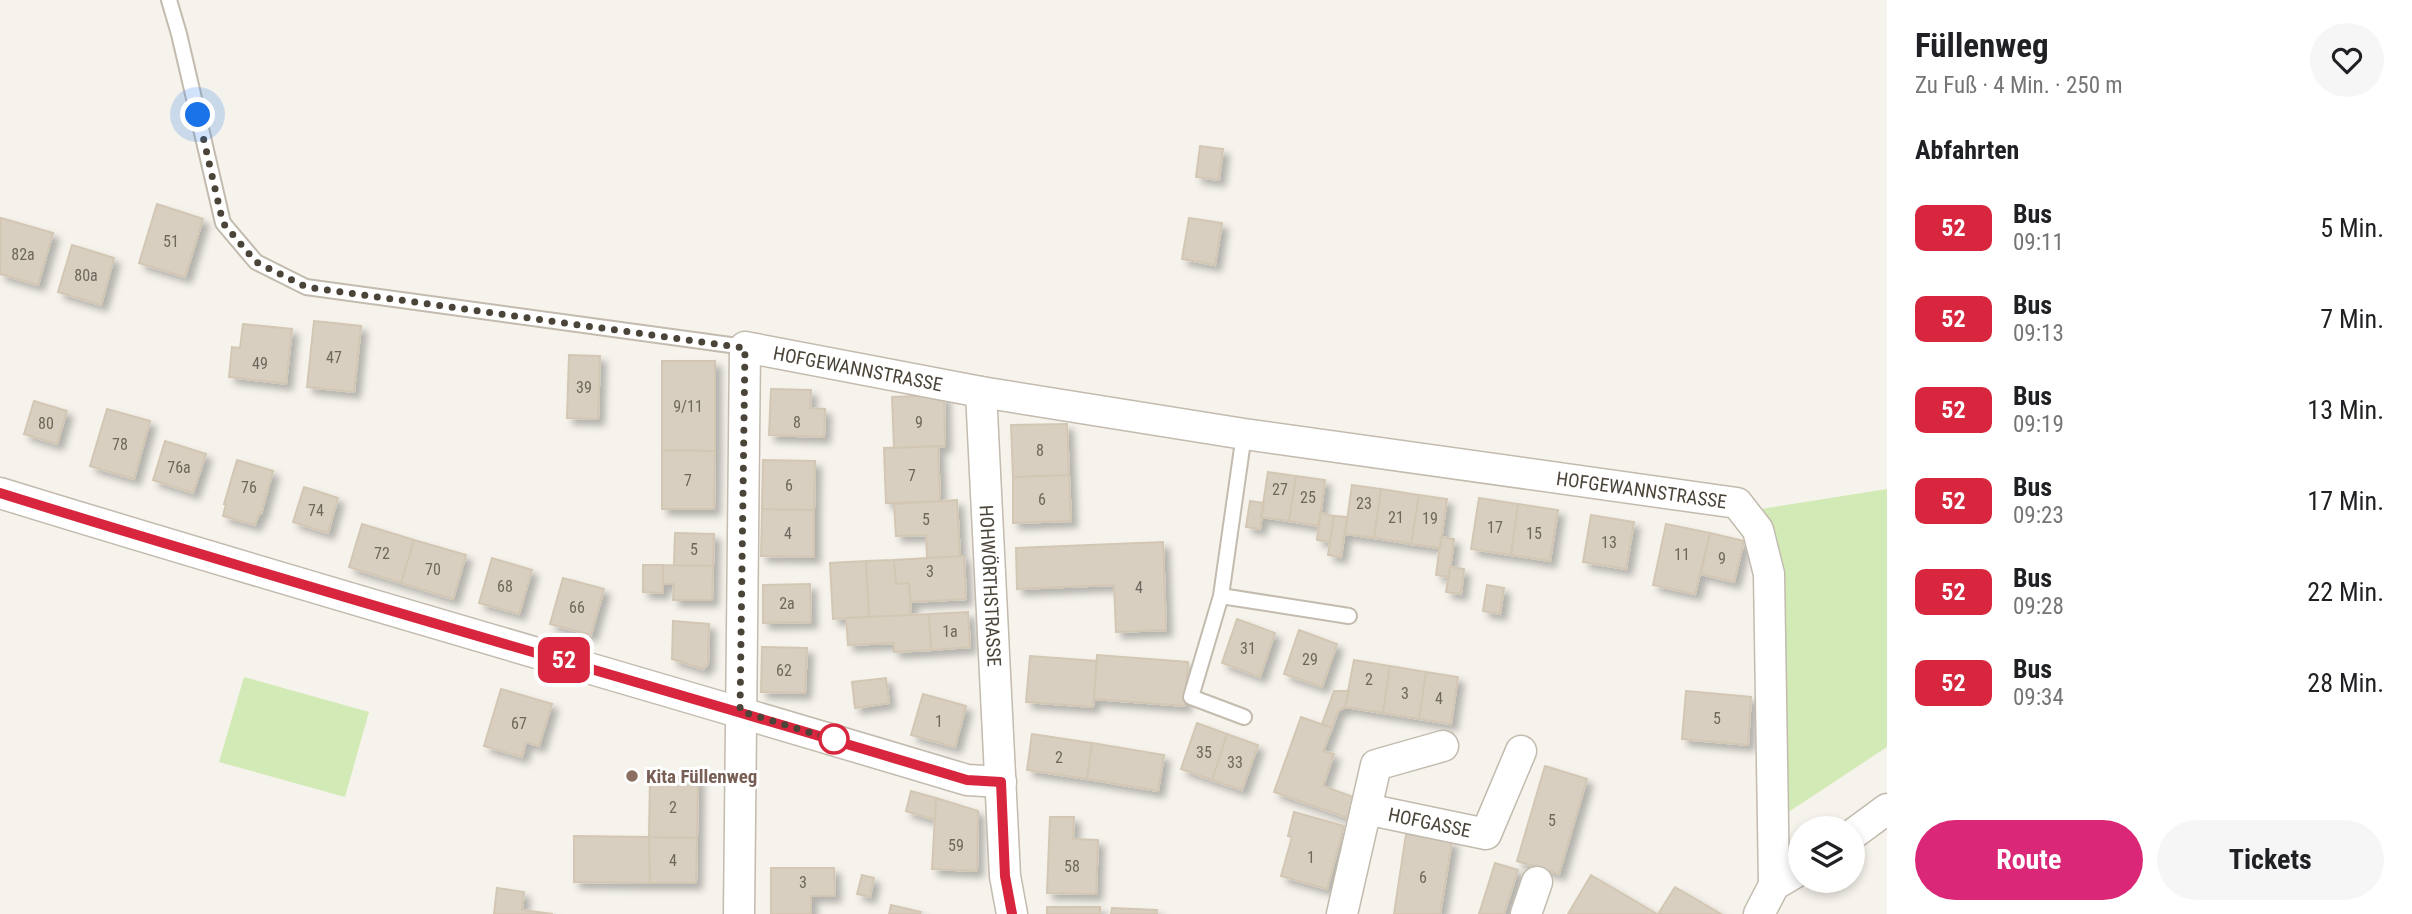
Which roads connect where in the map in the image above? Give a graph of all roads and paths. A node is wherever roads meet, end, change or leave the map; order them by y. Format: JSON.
{"nodes":[{"id":1,"x":169,"y":0,"type":"edge"},
{"id":2,"x":745,"y":348,"type":"junction"},
{"id":3,"x":981,"y":392,"type":"junction"},
{"id":4,"x":1244,"y":434,"type":"junction"},
{"id":5,"x":0,"y":493,"type":"edge"},
{"id":6,"x":1221,"y":596,"type":"junction"},
{"id":7,"x":1349,"y":615,"type":"dead end"},
{"id":8,"x":740,"y":711,"type":"junction"},
{"id":9,"x":1244,"y":717,"type":"dead end"},
{"id":10,"x":1443,"y":746,"type":"dead end"},
{"id":11,"x":1521,"y":751,"type":"dead end"},
{"id":12,"x":1001,"y":782,"type":"junction"},
{"id":13,"x":1366,"y":809,"type":"junction"},
{"id":14,"x":1887,"y":809,"type":"edge"},
{"id":15,"x":1865,"y":825,"type":"edge"},
{"id":16,"x":1788,"y":877,"type":"edge"},
{"id":17,"x":1537,"y":882,"type":"dead end"},
{"id":18,"x":1774,"y":885,"type":"junction"},
{"id":19,"x":739,"y":914,"type":"edge"},
{"id":20,"x":1012,"y":914,"type":"edge"},
{"id":21,"x":1342,"y":914,"type":"edge"},
{"id":22,"x":1526,"y":914,"type":"edge"},
{"id":23,"x":1759,"y":914,"type":"edge"}],
"edges":[{"from":1,"to":2,"type":"lane","name":"HOFGEWANNSTRASSE"},
{"from":2,"to":3,"type":"street","name":"HOFGEWANNSTRASSE"},
{"from":2,"to":8,"type":"street"},
{"from":3,"to":4,"type":"street","name":"HOFGEWANNSTRASSE"},
{"from":3,"to":12,"type":"street","name":"HOHWÖRTHSTRASSE"},
{"from":4,"to":6,"type":"lane"},
{"from":4,"to":18,"type":"street","name":"HOFGEWANNSTRASSE"},
{"from":5,"to":8,"type":"street"},
{"from":6,"to":7,"type":"lane"},
{"from":6,"to":9,"type":"lane"},
{"from":8,"to":12,"type":"street"},
{"from":8,"to":19,"type":"street"},
{"from":10,"to":13,"type":"street","name":"HOFGASSE"},
{"from":11,"to":13,"type":"street","name":"HOFGASSE"},
{"from":12,"to":20,"type":"street","name":"HOHWÖRTHSTRASSE"},
{"from":13,"to":21,"type":"street","name":"HOFGASSE"},
{"from":14,"to":15,"type":"street"},
{"from":16,"to":18,"type":"street"},
{"from":17,"to":22,"type":"street"},
{"from":18,"to":23,"type":"street"}]}
